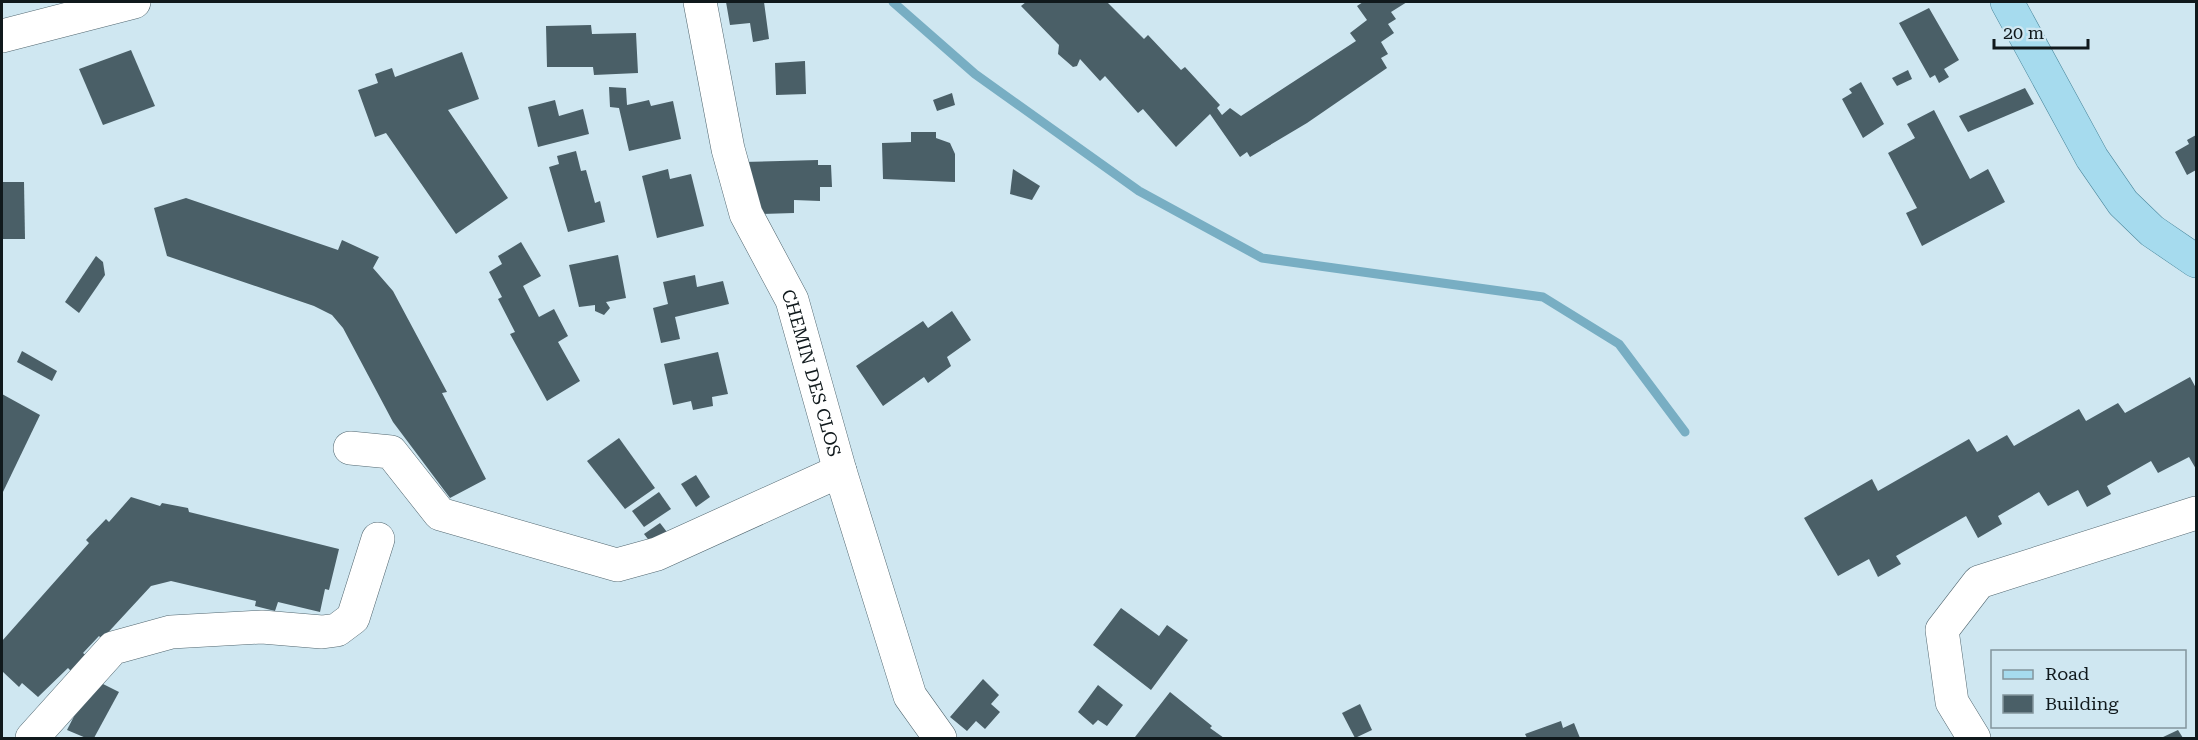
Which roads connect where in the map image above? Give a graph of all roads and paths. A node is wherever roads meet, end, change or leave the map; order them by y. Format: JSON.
{"nodes":[{"id":1,"x":134,"y":2,"type":"edge"},
{"id":2,"x":700,"y":2,"type":"edge"},
{"id":3,"x":2007,"y":2,"type":"edge"},
{"id":4,"x":2027,"y":2,"type":"edge"},
{"id":5,"x":2,"y":36,"type":"edge"},
{"id":6,"x":2036,"y":58,"type":"junction"},
{"id":7,"x":2196,"y":261,"type":"edge"},
{"id":8,"x":350,"y":448,"type":"dead end"},
{"id":9,"x":840,"y":471,"type":"junction"},
{"id":10,"x":2196,"y":513,"type":"edge"},
{"id":11,"x":378,"y":539,"type":"dead end"},
{"id":12,"x":32,"y":738,"type":"edge"},
{"id":13,"x":940,"y":738,"type":"edge"},
{"id":14,"x":1974,"y":738,"type":"edge"}],
"edges":[{"from":1,"to":5,"type":"street"},
{"from":2,"to":9,"type":"street","name":"CHEMIN DES CLOS"},
{"from":3,"to":6,"type":"main road"},
{"from":4,"to":6,"type":"main road"},
{"from":6,"to":7,"type":"main road"},
{"from":8,"to":9,"type":"street"},
{"from":9,"to":13,"type":"street","name":"CHEMIN DES CLOS"},
{"from":10,"to":14,"type":"street"},
{"from":11,"to":12,"type":"street"}]}
